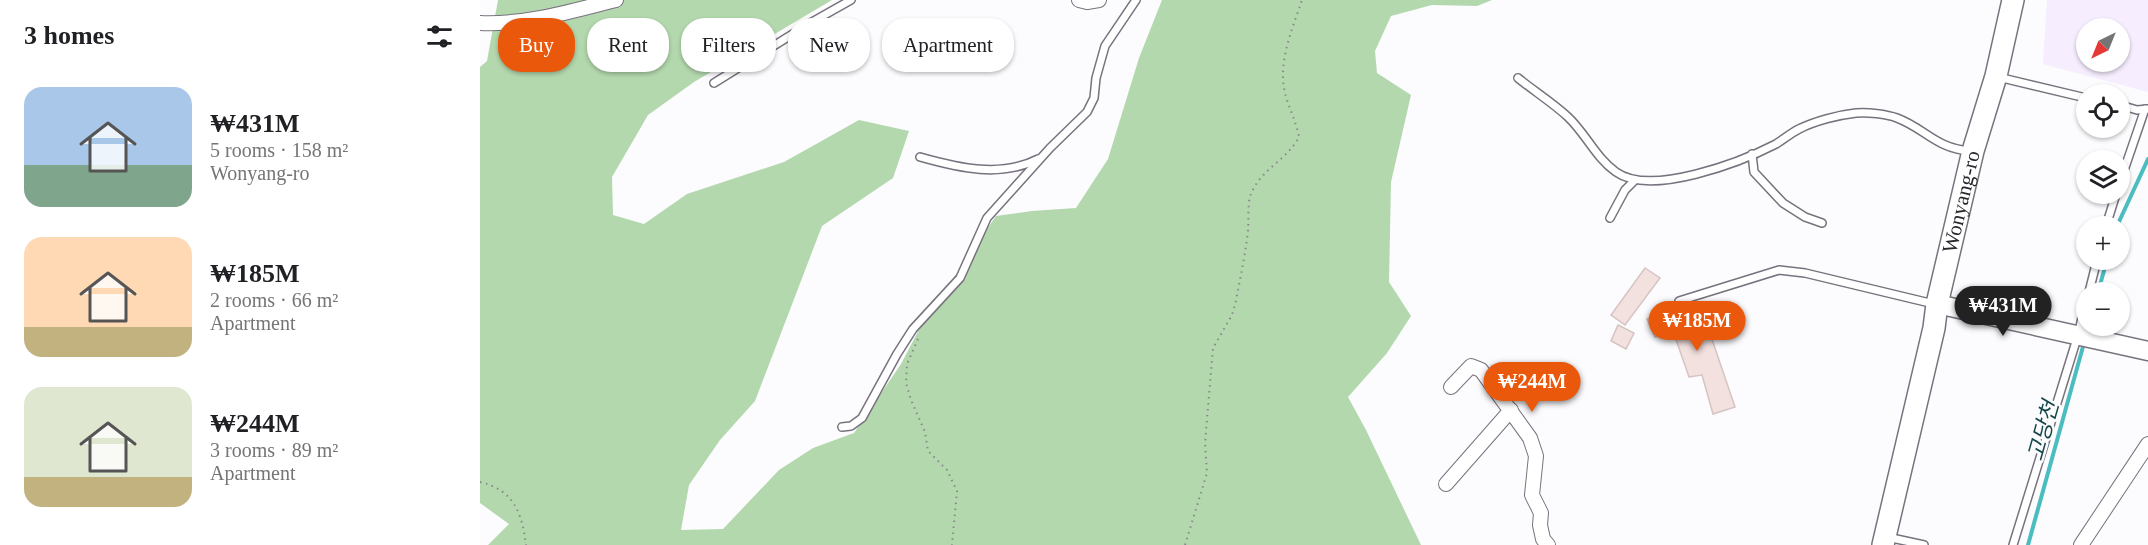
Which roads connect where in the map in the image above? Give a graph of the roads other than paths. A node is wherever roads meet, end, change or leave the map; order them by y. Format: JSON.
{"nodes":[{"id":1,"x":616,"y":0,"type":"edge"},
{"id":2,"x":851,"y":0,"type":"edge"},
{"id":3,"x":1079,"y":0,"type":"edge"},
{"id":4,"x":1099,"y":0,"type":"edge"},
{"id":5,"x":1136,"y":0,"type":"edge"},
{"id":6,"x":2013,"y":0,"type":"edge"},
{"id":7,"x":480,"y":23,"type":"edge"},
{"id":8,"x":1996,"y":76,"type":"junction"},
{"id":9,"x":1518,"y":78,"type":"dead end"},
{"id":10,"x":714,"y":82,"type":"dead end"},
{"id":11,"x":2076,"y":96,"type":"edge"},
{"id":12,"x":2130,"y":106,"type":"edge"},
{"id":13,"x":2147,"y":109,"type":"edge"},
{"id":14,"x":1973,"y":151,"type":"junction"},
{"id":15,"x":1752,"y":154,"type":"junction"},
{"id":16,"x":2130,"y":155,"type":"edge"},
{"id":17,"x":1043,"y":156,"type":"junction"},
{"id":18,"x":920,"y":157,"type":"dead end"},
{"id":19,"x":1635,"y":180,"type":"junction"},
{"id":20,"x":1610,"y":218,"type":"dead end"},
{"id":21,"x":1822,"y":223,"type":"dead end"},
{"id":22,"x":1679,"y":301,"type":"dead end"},
{"id":23,"x":1937,"y":304,"type":"junction"},
{"id":24,"x":2086,"y":337,"type":"junction"},
{"id":25,"x":2148,"y":351,"type":"edge"},
{"id":26,"x":1451,"y":387,"type":"dead end"},
{"id":27,"x":1511,"y":410,"type":"junction"},
{"id":28,"x":842,"y":427,"type":"dead end"},
{"id":29,"x":2148,"y":444,"type":"edge"},
{"id":30,"x":1446,"y":484,"type":"dead end"},
{"id":31,"x":1884,"y":541,"type":"edge"},
{"id":32,"x":1548,"y":545,"type":"edge"},
{"id":33,"x":1924,"y":545,"type":"edge"},
{"id":34,"x":2013,"y":545,"type":"edge"},
{"id":35,"x":2081,"y":545,"type":"edge"}],
"edges":[{"from":1,"to":7,"type":"street"},
{"from":2,"to":10,"type":"lane"},
{"from":3,"to":4,"type":"street"},
{"from":5,"to":17,"type":"lane"},
{"from":6,"to":8,"type":"main road","name":"Wonyang-ro"},
{"from":8,"to":11,"type":"lane"},
{"from":8,"to":14,"type":"main road","name":"Wonyang-ro"},
{"from":9,"to":19,"type":"lane"},
{"from":12,"to":13,"type":"lane"},
{"from":13,"to":16,"type":"lane"},
{"from":14,"to":15,"type":"lane"},
{"from":14,"to":23,"type":"main road","name":"Wonyang-ro"},
{"from":15,"to":19,"type":"lane"},
{"from":15,"to":21,"type":"lane"},
{"from":17,"to":18,"type":"lane"},
{"from":17,"to":28,"type":"lane"},
{"from":19,"to":20,"type":"lane"},
{"from":22,"to":23,"type":"lane"},
{"from":23,"to":24,"type":"street"},
{"from":23,"to":31,"type":"main road","name":"Wonyang-ro"},
{"from":24,"to":25,"type":"street"},
{"from":24,"to":34,"type":"lane"},
{"from":26,"to":27,"type":"street"},
{"from":27,"to":30,"type":"street"},
{"from":27,"to":32,"type":"street"},
{"from":29,"to":35,"type":"street"},
{"from":31,"to":33,"type":"lane"}]}
